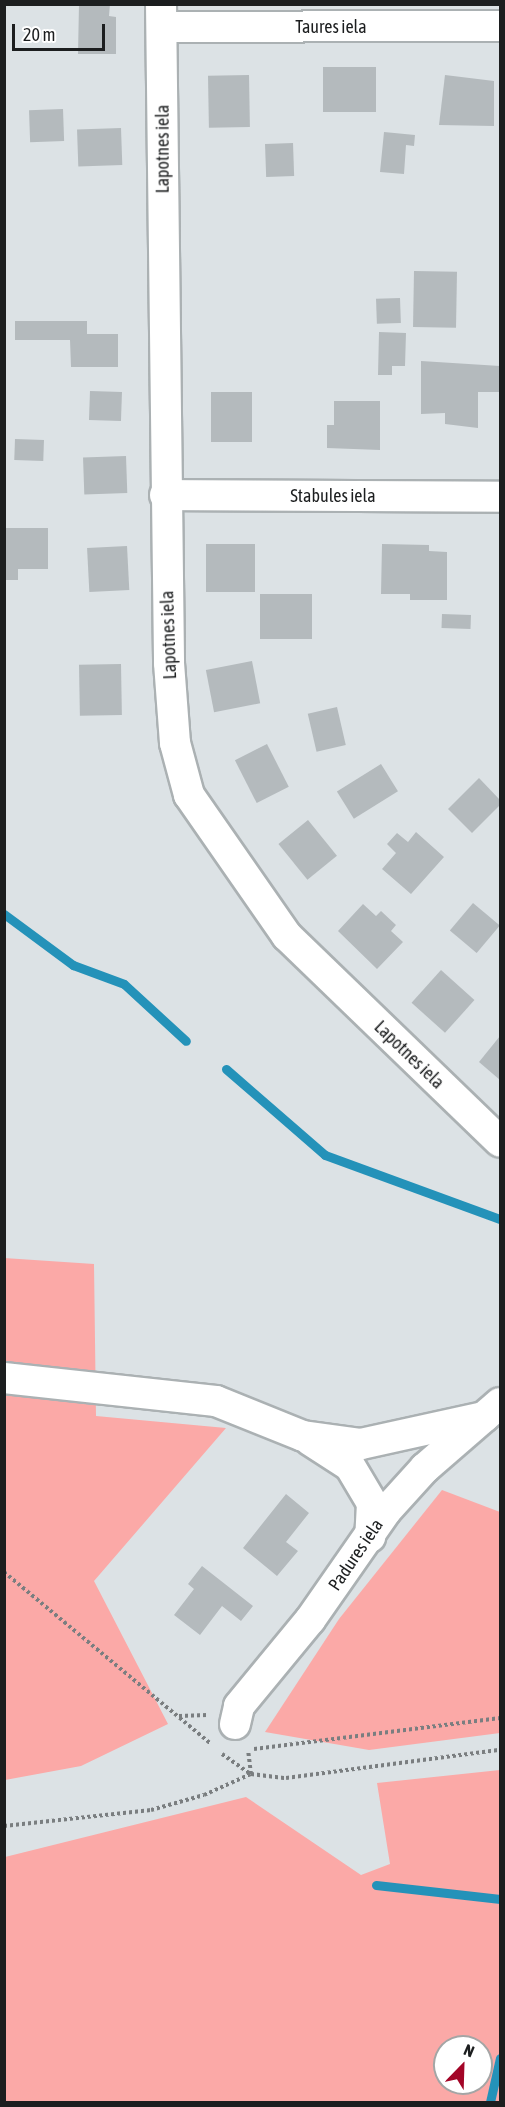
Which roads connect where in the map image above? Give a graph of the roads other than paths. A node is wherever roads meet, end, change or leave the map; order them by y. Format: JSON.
{"nodes":[{"id":1,"x":162,"y":16,"type":"edge"},
{"id":2,"x":501,"y":26,"type":"edge"},
{"id":3,"x":165,"y":495,"type":"junction"},
{"id":4,"x":501,"y":497,"type":"edge"},
{"id":5,"x":501,"y":1142,"type":"edge"},
{"id":6,"x":4,"y":1378,"type":"edge"},
{"id":7,"x":492,"y":1410,"type":"edge"},
{"id":8,"x":303,"y":1437,"type":"junction"},
{"id":9,"x":370,"y":1537,"type":"junction"},
{"id":10,"x":235,"y":1741,"type":"road end"}],
"edges":[{"from":1,"to":2,"type":"street","name":"Taures iela"},
{"from":1,"to":3,"type":"street","name":"Lapotnes iela"},
{"from":3,"to":4,"type":"street","name":"Stabules iela"},
{"from":3,"to":5,"type":"street","name":"Lapotnes iela"},
{"from":6,"to":8,"type":"street"},
{"from":7,"to":8,"type":"street"},
{"from":7,"to":9,"type":"street","name":"Padures iela"},
{"from":8,"to":9,"type":"street"},
{"from":9,"to":10,"type":"street","name":"Padures iela"}]}
